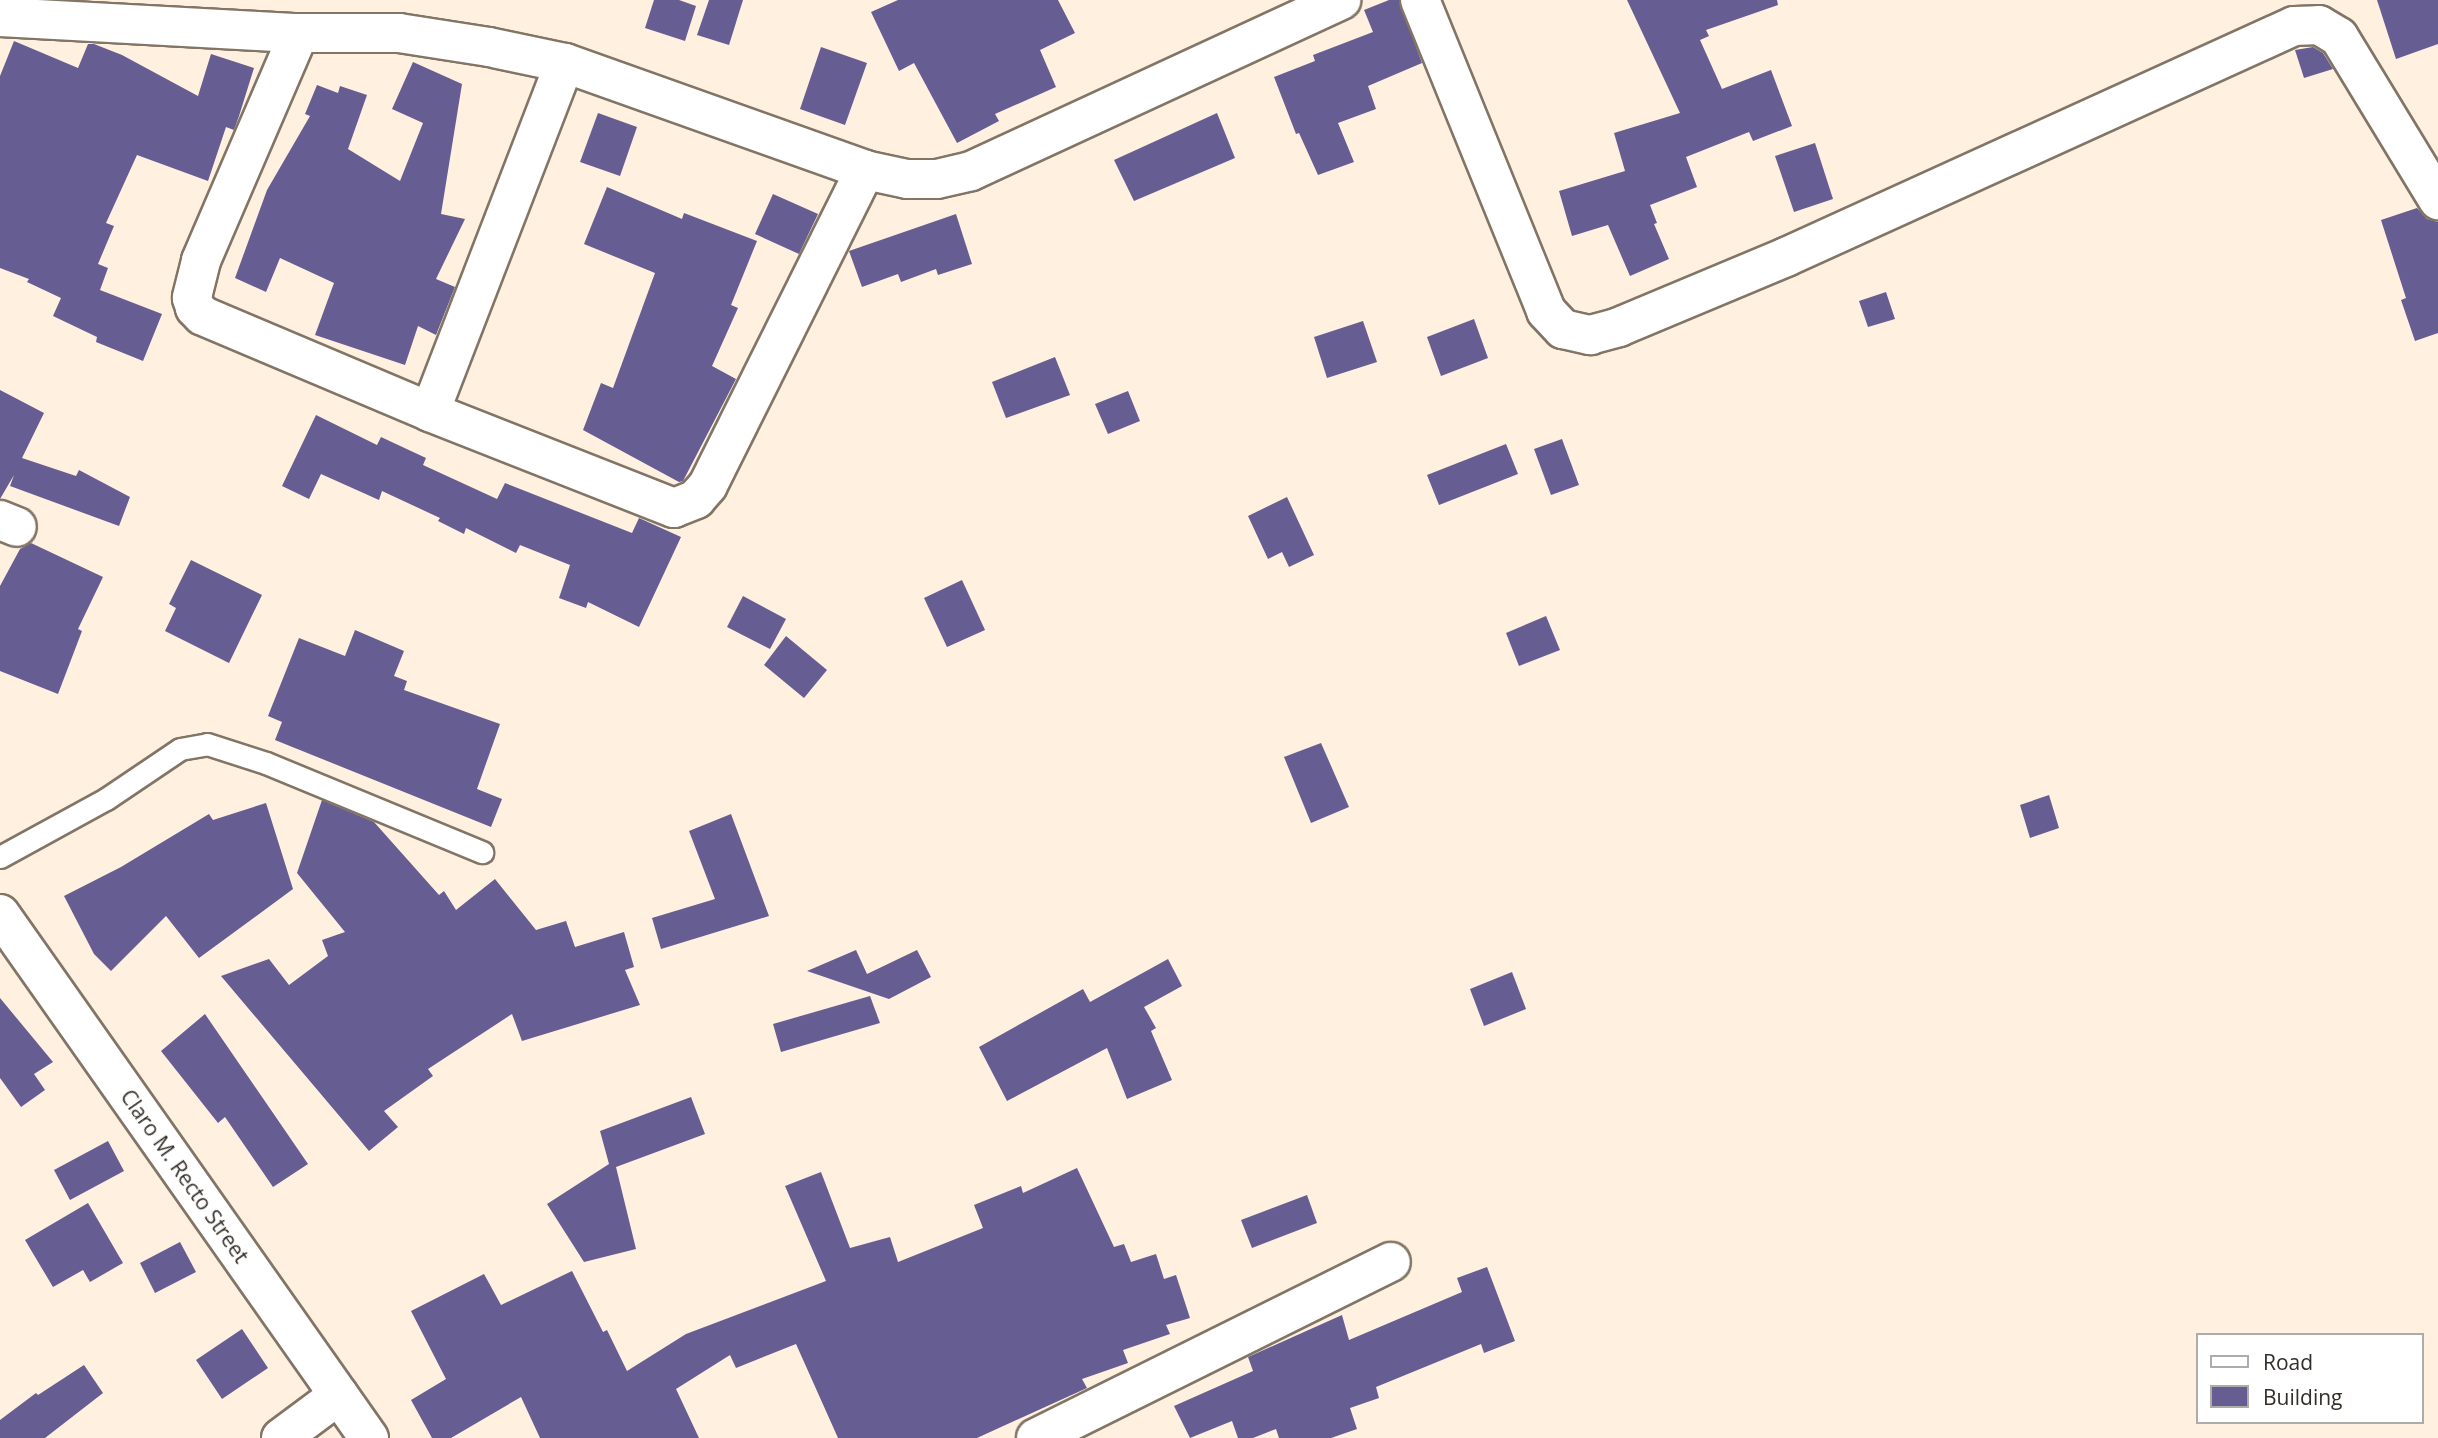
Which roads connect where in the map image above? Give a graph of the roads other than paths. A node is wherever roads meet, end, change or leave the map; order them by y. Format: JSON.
{"nodes":[{"id":1,"x":1340,"y":0,"type":"edge"},
{"id":2,"x":1420,"y":0,"type":"edge"},
{"id":3,"x":0,"y":17,"type":"edge"},
{"id":4,"x":299,"y":33,"type":"junction"},
{"id":5,"x":565,"y":62,"type":"junction"},
{"id":6,"x":865,"y":170,"type":"junction"},
{"id":7,"x":2438,"y":200,"type":"edge"},
{"id":8,"x":430,"y":412,"type":"junction"},
{"id":9,"x":482,"y":852,"type":"dead end"},
{"id":10,"x":0,"y":857,"type":"edge"},
{"id":11,"x":0,"y":914,"type":"edge"},
{"id":12,"x":1391,"y":1262,"type":"dead end"},
{"id":13,"x":339,"y":1395,"type":"junction"},
{"id":14,"x":281,"y":1438,"type":"edge"},
{"id":15,"x":369,"y":1438,"type":"edge"},
{"id":16,"x":1036,"y":1438,"type":"edge"}],
"edges":[{"from":1,"to":6,"type":"street"},
{"from":2,"to":7,"type":"street"},
{"from":3,"to":4,"type":"street"},
{"from":4,"to":5,"type":"street"},
{"from":4,"to":8,"type":"street"},
{"from":5,"to":6,"type":"street"},
{"from":5,"to":8,"type":"street"},
{"from":6,"to":8,"type":"street"},
{"from":9,"to":10,"type":"lane"},
{"from":11,"to":13,"type":"street","name":"Claro M. Recto Street"},
{"from":12,"to":16,"type":"street"},
{"from":13,"to":14,"type":"street"},
{"from":13,"to":15,"type":"street","name":"Claro M. Recto Street"}]}
